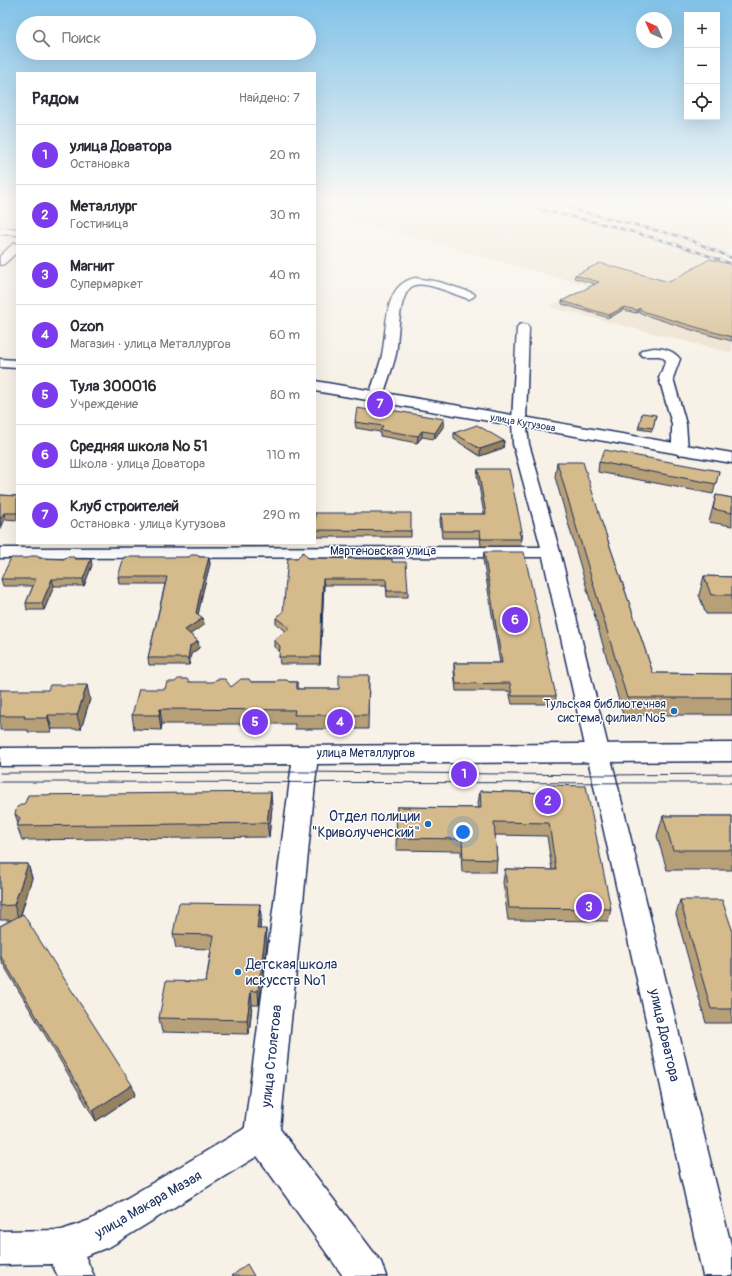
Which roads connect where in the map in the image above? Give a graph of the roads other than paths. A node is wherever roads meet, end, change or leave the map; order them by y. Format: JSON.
{"nodes":[{"id":1,"x":469,"y":295,"type":"dead end"},
{"id":2,"x":523,"y":328,"type":"dead end"},
{"id":3,"x":647,"y":353,"type":"dead end"},
{"id":4,"x":0,"y":363,"type":"edge"},
{"id":5,"x":16,"y":364,"type":"edge"},
{"id":6,"x":316,"y":386,"type":"edge"},
{"id":7,"x":376,"y":396,"type":"junction"},
{"id":8,"x":519,"y":421,"type":"junction"},
{"id":9,"x":680,"y":450,"type":"junction"},
{"id":10,"x":732,"y":458,"type":"edge"},
{"id":11,"x":550,"y":552,"type":"junction"},
{"id":12,"x":0,"y":553,"type":"edge"},
{"id":13,"x":732,"y":752,"type":"edge"},
{"id":14,"x":598,"y":753,"type":"junction"},
{"id":15,"x":306,"y":754,"type":"junction"},
{"id":16,"x":0,"y":757,"type":"edge"},
{"id":17,"x":262,"y":1134,"type":"junction"},
{"id":18,"x":0,"y":1248,"type":"edge"},
{"id":19,"x":69,"y":1262,"type":"edge"},
{"id":20,"x":367,"y":1276,"type":"edge"},
{"id":21,"x":721,"y":1276,"type":"edge"}],
"edges":[{"from":1,"to":7,"type":"street"},
{"from":2,"to":8,"type":"street","name":"улица Доватора"},
{"from":3,"to":9,"type":"street"},
{"from":4,"to":5,"type":"main road"},
{"from":6,"to":7,"type":"main road","name":"улица Кутузова"},
{"from":7,"to":8,"type":"main road","name":"улица Кутузова"},
{"from":8,"to":9,"type":"main road","name":"улица Кутузова"},
{"from":8,"to":11,"type":"street","name":"улица Доватора"},
{"from":9,"to":10,"type":"main road","name":"улица Кутузова"},
{"from":11,"to":12,"type":"street","name":"Мартеновская улица"},
{"from":11,"to":14,"type":"street","name":"улица Доватора"},
{"from":13,"to":14,"type":"main road","name":"улица Металлургов"},
{"from":14,"to":15,"type":"main road","name":"улица Металлургов"},
{"from":14,"to":21,"type":"street","name":"улица Доватора"},
{"from":15,"to":16,"type":"main road","name":"улица Металлургов"},
{"from":15,"to":17,"type":"main road","name":"улица Столетова"},
{"from":17,"to":19,"type":"street","name":"улица Макара Мазая"},
{"from":17,"to":20,"type":"main road"},
{"from":18,"to":19,"type":"street","name":"улица Макара Мазая"}]}
